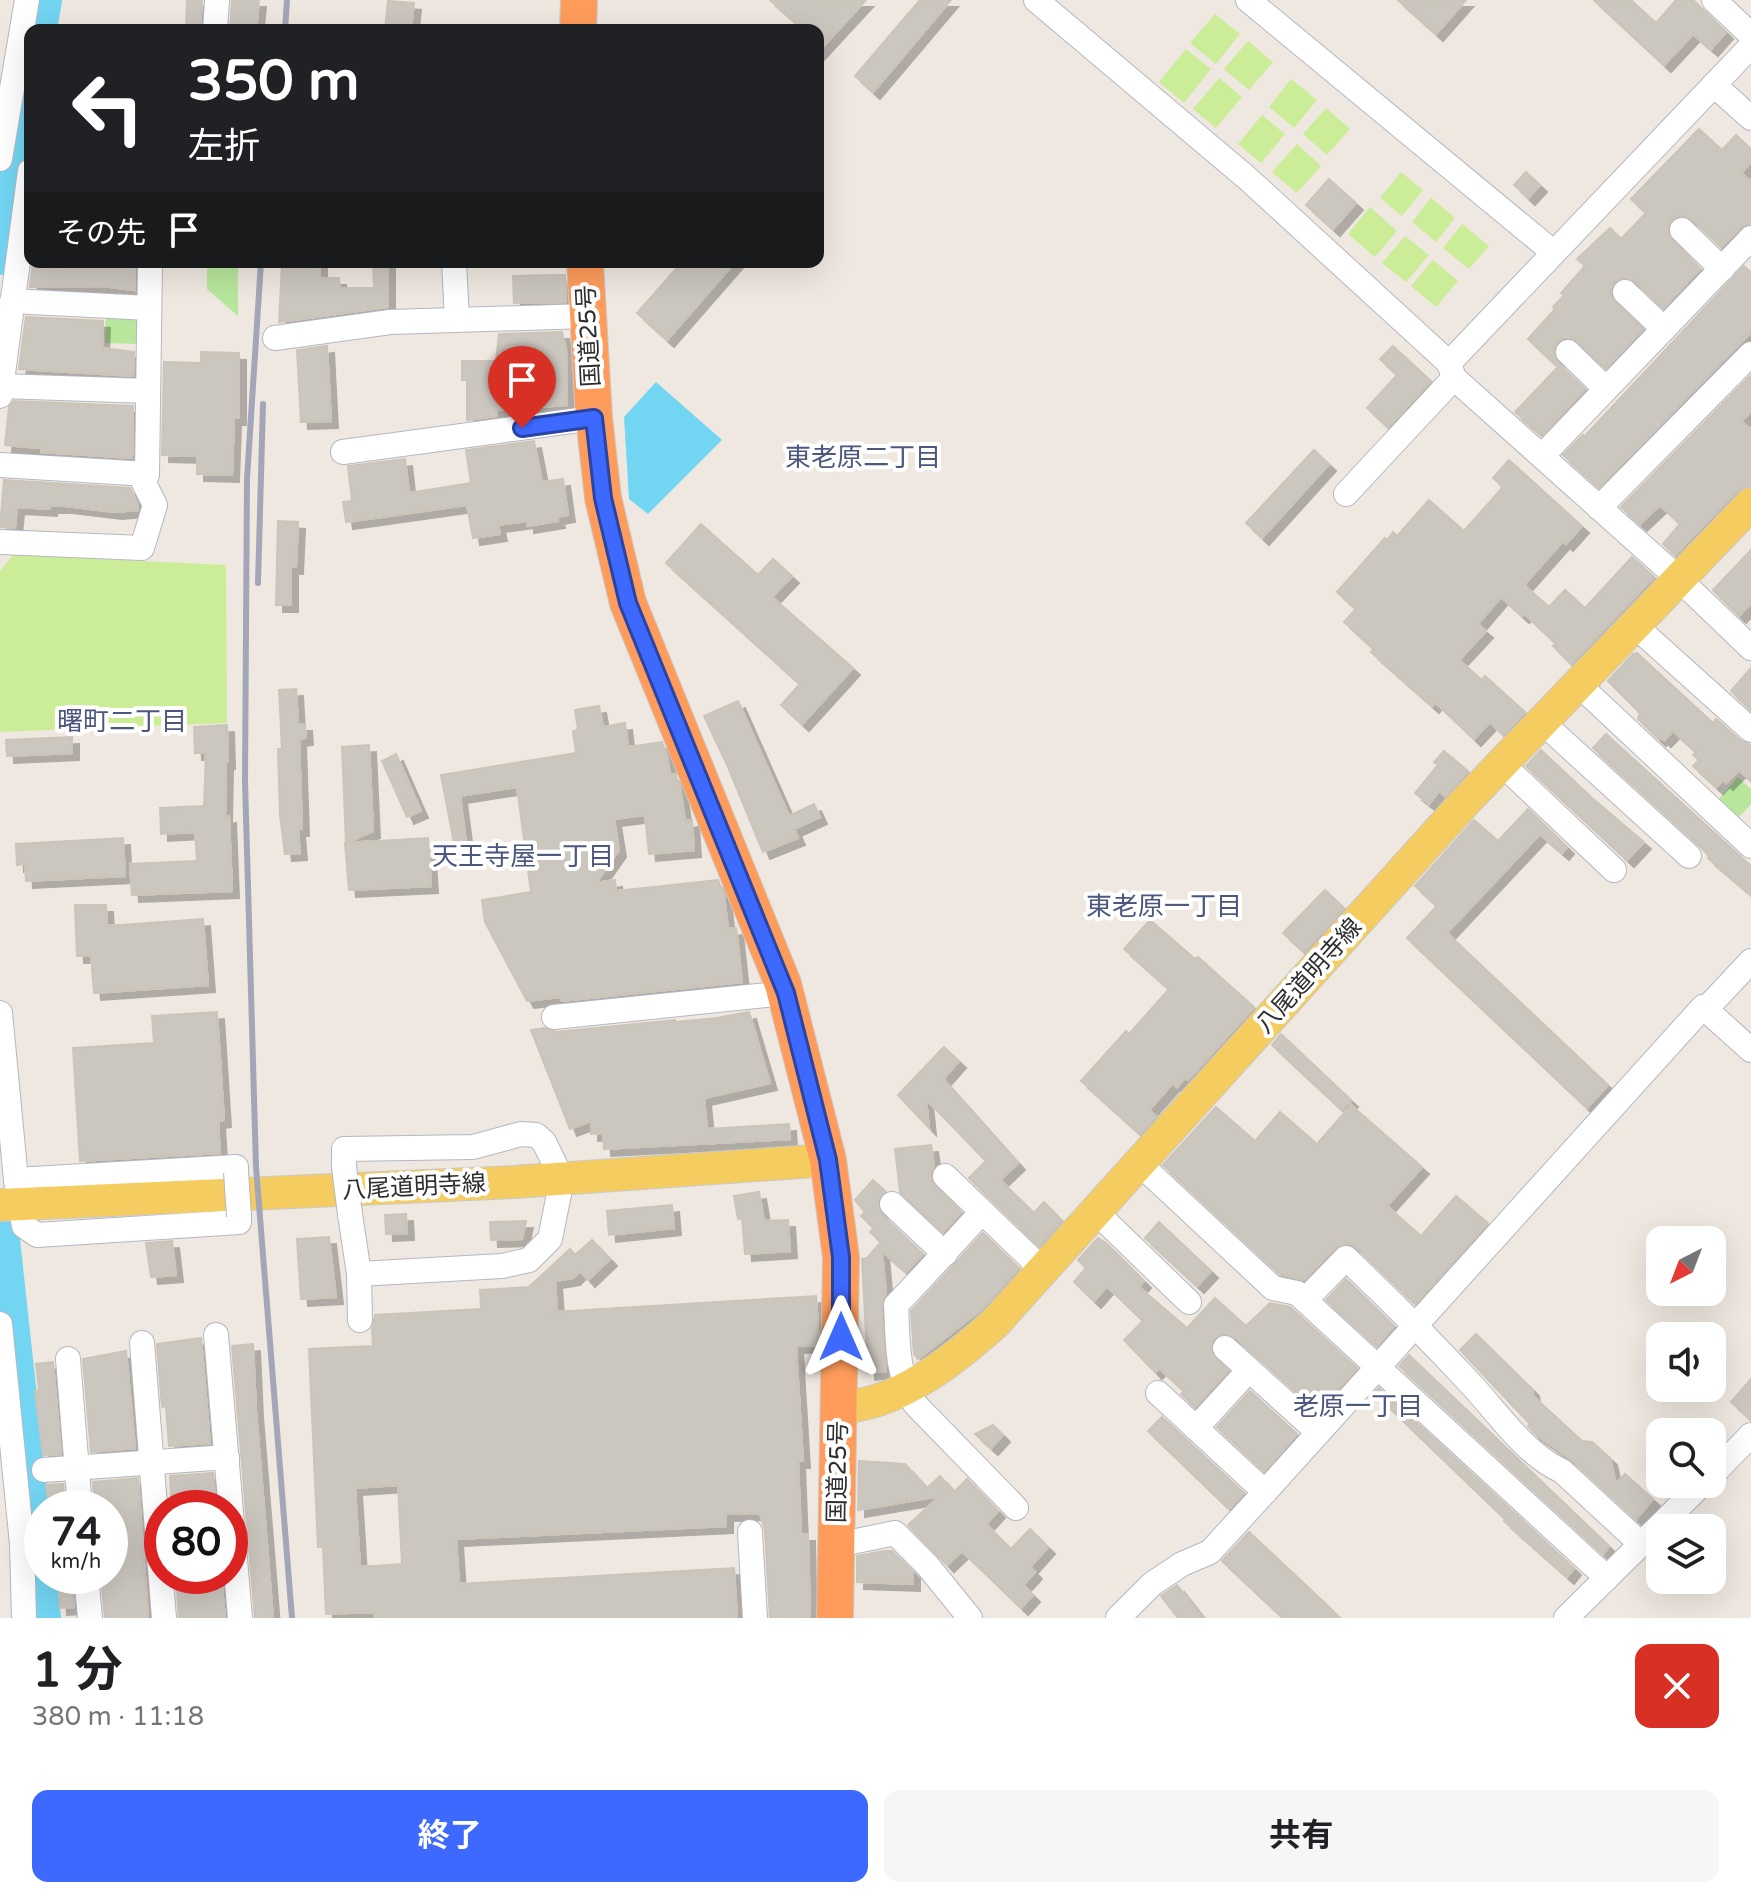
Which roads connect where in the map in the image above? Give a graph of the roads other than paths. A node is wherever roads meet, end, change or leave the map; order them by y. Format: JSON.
{"nodes":[{"id":1,"x":27,"y":0,"type":"edge"},
{"id":2,"x":217,"y":0,"type":"edge"},
{"id":3,"x":579,"y":0,"type":"edge"},
{"id":4,"x":1036,"y":0,"type":"edge"},
{"id":5,"x":1248,"y":0,"type":"edge"},
{"id":6,"x":1714,"y":0,"type":"edge"},
{"id":7,"x":215,"y":24,"type":"edge"},
{"id":8,"x":578,"y":24,"type":"edge"},
{"id":9,"x":1751,"y":35,"type":"edge"},
{"id":10,"x":1751,"y":46,"type":"edge"},
{"id":11,"x":1714,"y":85,"type":"junction"},
{"id":12,"x":1751,"y":118,"type":"edge"},
{"id":13,"x":3,"y":128,"type":"edge"},
{"id":14,"x":0,"y":159,"type":"edge"},
{"id":15,"x":24,"y":189,"type":"edge"},
{"id":16,"x":17,"y":210,"type":"edge"},
{"id":17,"x":1682,"y":230,"type":"dead end"},
{"id":18,"x":1751,"y":238,"type":"edge"},
{"id":19,"x":1553,"y":252,"type":"junction"},
{"id":20,"x":150,"y":268,"type":"edge"},
{"id":21,"x":454,"y":268,"type":"edge"},
{"id":22,"x":585,"y":268,"type":"edge"},
{"id":23,"x":1722,"y":269,"type":"junction"},
{"id":24,"x":1625,"y":292,"type":"dead end"},
{"id":25,"x":12,"y":301,"type":"junction"},
{"id":26,"x":149,"y":308,"type":"junction"},
{"id":27,"x":588,"y":316,"type":"junction"},
{"id":28,"x":457,"y":320,"type":"junction"},
{"id":29,"x":1664,"y":329,"type":"junction"},
{"id":30,"x":275,"y":338,"type":"dead end"},
{"id":31,"x":1568,"y":352,"type":"dead end"},
{"id":32,"x":1751,"y":354,"type":"edge"},
{"id":33,"x":2,"y":357,"type":"edge"},
{"id":34,"x":1452,"y":370,"type":"junction"},
{"id":35,"x":1,"y":386,"type":"edge"},
{"id":36,"x":1606,"y":389,"type":"junction"},
{"id":37,"x":148,"y":391,"type":"junction"},
{"id":38,"x":0,"y":396,"type":"edge"},
{"id":39,"x":594,"y":418,"type":"junction"},
{"id":40,"x":343,"y":452,"type":"dead end"},
{"id":41,"x":1542,"y":456,"type":"junction"},
{"id":42,"x":0,"y":465,"type":"edge"},
{"id":43,"x":147,"y":474,"type":"junction"},
{"id":44,"x":1346,"y":494,"type":"dead end"},
{"id":45,"x":1751,"y":504,"type":"edge"},
{"id":46,"x":1599,"y":508,"type":"junction"},
{"id":47,"x":0,"y":542,"type":"edge"},
{"id":48,"x":1678,"y":578,"type":"junction"},
{"id":49,"x":1634,"y":625,"type":"junction"},
{"id":50,"x":1751,"y":648,"type":"edge"},
{"id":51,"x":1578,"y":684,"type":"junction"},
{"id":52,"x":1542,"y":722,"type":"junction"},
{"id":53,"x":1751,"y":730,"type":"edge"},
{"id":54,"x":1502,"y":764,"type":"junction"},
{"id":55,"x":1751,"y":846,"type":"edge"},
{"id":56,"x":1689,"y":856,"type":"dead end"},
{"id":57,"x":1614,"y":870,"type":"dead end"},
{"id":58,"x":1751,"y":961,"type":"edge"},
{"id":59,"x":786,"y":993,"type":"junction"},
{"id":60,"x":1706,"y":1009,"type":"junction"},
{"id":61,"x":0,"y":1013,"type":"edge"},
{"id":62,"x":554,"y":1017,"type":"dead end"},
{"id":63,"x":1751,"y":1050,"type":"edge"},
{"id":64,"x":828,"y":1160,"type":"junction"},
{"id":65,"x":1140,"y":1164,"type":"junction"},
{"id":66,"x":945,"y":1176,"type":"dead end"},
{"id":67,"x":562,"y":1179,"type":"junction"},
{"id":68,"x":12,"y":1197,"type":"edge"},
{"id":69,"x":892,"y":1204,"type":"dead end"},
{"id":70,"x":982,"y":1212,"type":"junction"},
{"id":71,"x":1097,"y":1213,"type":"junction"},
{"id":72,"x":945,"y":1254,"type":"junction"},
{"id":73,"x":1043,"y":1270,"type":"junction"},
{"id":74,"x":359,"y":1274,"type":"junction"},
{"id":75,"x":1305,"y":1300,"type":"junction"},
{"id":76,"x":1189,"y":1302,"type":"dead end"},
{"id":77,"x":360,"y":1320,"type":"dead end"},
{"id":78,"x":0,"y":1324,"type":"edge"},
{"id":79,"x":1415,"y":1324,"type":"junction"},
{"id":80,"x":216,"y":1335,"type":"dead end"},
{"id":81,"x":142,"y":1343,"type":"dead end"},
{"id":82,"x":1225,"y":1348,"type":"dead end"},
{"id":83,"x":68,"y":1359,"type":"dead end"},
{"id":84,"x":1378,"y":1366,"type":"junction"},
{"id":85,"x":1249,"y":1370,"type":"junction"},
{"id":86,"x":905,"y":1388,"type":"junction"},
{"id":87,"x":1158,"y":1393,"type":"dead end"},
{"id":88,"x":840,"y":1407,"type":"junction"},
{"id":89,"x":1196,"y":1428,"type":"junction"},
{"id":90,"x":1318,"y":1432,"type":"junction"},
{"id":91,"x":1747,"y":1447,"type":"edge"},
{"id":92,"x":227,"y":1457,"type":"junction"},
{"id":93,"x":151,"y":1462,"type":"junction"},
{"id":94,"x":1726,"y":1464,"type":"edge"},
{"id":95,"x":77,"y":1468,"type":"junction"},
{"id":96,"x":44,"y":1470,"type":"dead end"},
{"id":97,"x":79,"y":1490,"type":"edge"},
{"id":98,"x":1265,"y":1492,"type":"junction"},
{"id":99,"x":1688,"y":1498,"type":"edge"},
{"id":100,"x":1016,"y":1508,"type":"dead end"},
{"id":101,"x":750,"y":1532,"type":"dead end"},
{"id":102,"x":1641,"y":1544,"type":"junction"},
{"id":103,"x":837,"y":1545,"type":"junction"},
{"id":104,"x":1607,"y":1578,"type":"junction"},
{"id":105,"x":11,"y":1590,"type":"edge"},
{"id":106,"x":88,"y":1594,"type":"edge"},
{"id":107,"x":24,"y":1618,"type":"edge"},
{"id":108,"x":90,"y":1618,"type":"edge"},
{"id":109,"x":164,"y":1618,"type":"edge"},
{"id":110,"x":240,"y":1618,"type":"edge"},
{"id":111,"x":755,"y":1618,"type":"edge"},
{"id":112,"x":835,"y":1618,"type":"edge"},
{"id":113,"x":970,"y":1618,"type":"edge"},
{"id":114,"x":1118,"y":1618,"type":"edge"},
{"id":115,"x":1566,"y":1618,"type":"edge"}],
"edges":[{"from":1,"to":13,"type":"street"},
{"from":2,"to":7,"type":"street"},
{"from":3,"to":8,"type":"highway"},
{"from":4,"to":34,"type":"street"},
{"from":5,"to":19,"type":"street"},
{"from":6,"to":9,"type":"street"},
{"from":10,"to":11,"type":"street"},
{"from":11,"to":12,"type":"street"},
{"from":11,"to":19,"type":"street"},
{"from":13,"to":14,"type":"street"},
{"from":15,"to":16,"type":"street"},
{"from":16,"to":25,"type":"street"},
{"from":17,"to":23,"type":"street"},
{"from":18,"to":23,"type":"street"},
{"from":19,"to":34,"type":"street"},
{"from":20,"to":26,"type":"street"},
{"from":21,"to":28,"type":"street"},
{"from":22,"to":27,"type":"highway","name":"国道25号"},
{"from":23,"to":29,"type":"street"},
{"from":24,"to":29,"type":"street"},
{"from":25,"to":26,"type":"street"},
{"from":25,"to":33,"type":"street"},
{"from":26,"to":37,"type":"street"},
{"from":27,"to":28,"type":"street"},
{"from":27,"to":39,"type":"highway","name":"国道25号"},
{"from":28,"to":30,"type":"street"},
{"from":29,"to":36,"type":"street"},
{"from":31,"to":36,"type":"street"},
{"from":32,"to":46,"type":"street"},
{"from":33,"to":35,"type":"street"},
{"from":34,"to":41,"type":"street"},
{"from":34,"to":44,"type":"street"},
{"from":35,"to":37,"type":"street"},
{"from":35,"to":38,"type":"street"},
{"from":36,"to":41,"type":"street"},
{"from":37,"to":43,"type":"street"},
{"from":39,"to":40,"type":"street"},
{"from":39,"to":59,"type":"highway","name":"国道25号"},
{"from":41,"to":46,"type":"street"},
{"from":42,"to":43,"type":"street"},
{"from":43,"to":47,"type":"street"},
{"from":45,"to":48,"type":"main road","name":"八尾道明寺線"},
{"from":46,"to":48,"type":"street"},
{"from":48,"to":49,"type":"main road","name":"八尾道明寺線"},
{"from":48,"to":50,"type":"street"},
{"from":49,"to":51,"type":"main road","name":"八尾道明寺線"},
{"from":49,"to":53,"type":"street"},
{"from":51,"to":52,"type":"main road","name":"八尾道明寺線"},
{"from":51,"to":55,"type":"street"},
{"from":52,"to":54,"type":"main road","name":"八尾道明寺線"},
{"from":52,"to":56,"type":"street"},
{"from":54,"to":57,"type":"street"},
{"from":54,"to":65,"type":"main road","name":"八尾道明寺線"},
{"from":58,"to":60,"type":"street"},
{"from":59,"to":62,"type":"street"},
{"from":59,"to":64,"type":"highway","name":"国道25号"},
{"from":60,"to":63,"type":"street"},
{"from":60,"to":79,"type":"street"},
{"from":61,"to":68,"type":"street"},
{"from":64,"to":67,"type":"main road","name":"八尾道明寺線"},
{"from":64,"to":88,"type":"highway","name":"国道25号"},
{"from":65,"to":71,"type":"main road","name":"八尾道明寺線"},
{"from":65,"to":75,"type":"street"},
{"from":66,"to":70,"type":"street"},
{"from":67,"to":68,"type":"main road","name":"八尾道明寺線"},
{"from":67,"to":74,"type":"street"},
{"from":67,"to":74,"type":"street","bridge":true},
{"from":68,"to":68,"type":"street","bridge":true},
{"from":69,"to":72,"type":"street"},
{"from":70,"to":72,"type":"street"},
{"from":70,"to":73,"type":"street"},
{"from":71,"to":73,"type":"main road","name":"八尾道明寺線"},
{"from":71,"to":76,"type":"street"},
{"from":72,"to":86,"type":"street"},
{"from":73,"to":86,"type":"main road","name":"八尾道明寺線"},
{"from":74,"to":77,"type":"street"},
{"from":75,"to":79,"type":"street"},
{"from":75,"to":84,"type":"street"},
{"from":78,"to":105,"type":"street"},
{"from":79,"to":84,"type":"street"},
{"from":79,"to":102,"type":"street"},
{"from":80,"to":92,"type":"street"},
{"from":81,"to":93,"type":"street"},
{"from":82,"to":85,"type":"street"},
{"from":83,"to":95,"type":"street"},
{"from":84,"to":90,"type":"street"},
{"from":84,"to":104,"type":"street"},
{"from":85,"to":89,"type":"street"},
{"from":85,"to":90,"type":"street"},
{"from":86,"to":88,"type":"main road","name":"八尾道明寺線"},
{"from":86,"to":100,"type":"street"},
{"from":87,"to":89,"type":"street"},
{"from":88,"to":103,"type":"highway","name":"国道25号"},
{"from":89,"to":98,"type":"street"},
{"from":90,"to":98,"type":"street"},
{"from":91,"to":94,"type":"street"},
{"from":92,"to":93,"type":"street"},
{"from":92,"to":110,"type":"street"},
{"from":93,"to":95,"type":"street"},
{"from":93,"to":109,"type":"street"},
{"from":95,"to":96,"type":"street"},
{"from":95,"to":97,"type":"street"},
{"from":98,"to":114,"type":"street"},
{"from":99,"to":102,"type":"street"},
{"from":101,"to":111,"type":"street"},
{"from":102,"to":104,"type":"street"},
{"from":103,"to":112,"type":"highway","name":"国道25号"},
{"from":103,"to":113,"type":"street"},
{"from":104,"to":115,"type":"street"},
{"from":105,"to":107,"type":"street"},
{"from":106,"to":108,"type":"street"}]}
